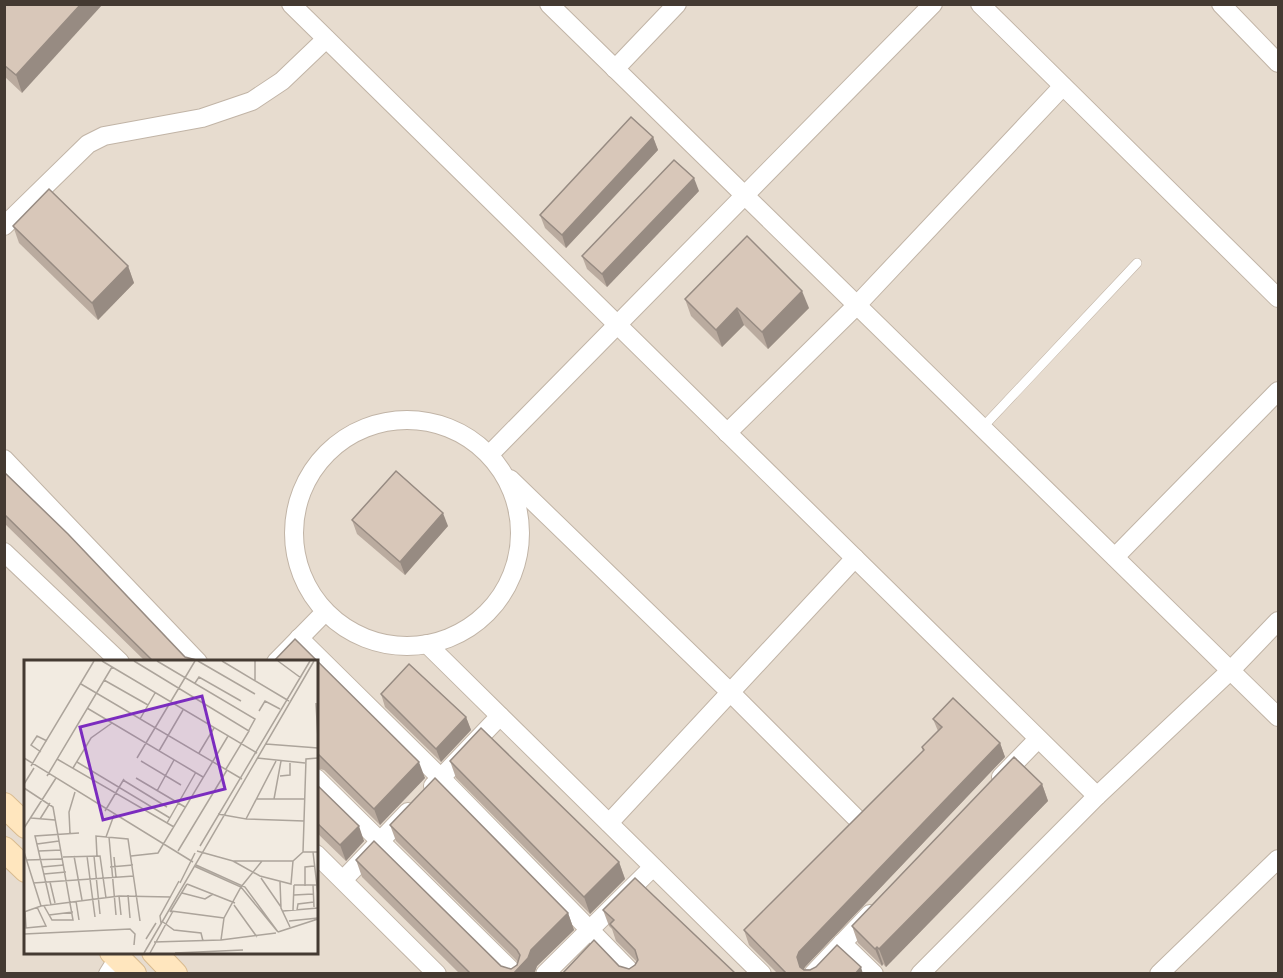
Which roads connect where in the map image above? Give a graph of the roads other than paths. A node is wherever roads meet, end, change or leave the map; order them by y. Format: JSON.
{"nodes":[{"id":1,"x":291,"y":4,"type":"edge"},
{"id":2,"x":549,"y":4,"type":"edge"},
{"id":3,"x":677,"y":4,"type":"edge"},
{"id":4,"x":933,"y":4,"type":"edge"},
{"id":5,"x":980,"y":4,"type":"edge"},
{"id":6,"x":1221,"y":4,"type":"edge"},
{"id":7,"x":326,"y":39,"type":"junction"},
{"id":8,"x":1278,"y":63,"type":"edge"},
{"id":9,"x":615,"y":69,"type":"junction"},
{"id":10,"x":1062,"y":86,"type":"junction"},
{"id":11,"x":744,"y":196,"type":"junction"},
{"id":12,"x":4,"y":226,"type":"edge"},
{"id":13,"x":1137,"y":263,"type":"dead end"},
{"id":14,"x":1278,"y":297,"type":"edge"},
{"id":15,"x":856,"y":306,"type":"junction"},
{"id":16,"x":616,"y":325,"type":"junction"},
{"id":17,"x":1278,"y":391,"type":"edge"},
{"id":18,"x":982,"y":428,"type":"junction"},
{"id":19,"x":727,"y":433,"type":"junction"},
{"id":20,"x":490,"y":454,"type":"junction"},
{"id":21,"x":4,"y":459,"type":"edge"},
{"id":22,"x":505,"y":475,"type":"junction"},
{"id":23,"x":4,"y":552,"type":"edge"},
{"id":24,"x":1115,"y":557,"type":"junction"},
{"id":25,"x":855,"y":558,"type":"junction"},
{"id":26,"x":325,"y":612,"type":"junction"},
{"id":27,"x":1278,"y":621,"type":"edge"},
{"id":28,"x":299,"y":638,"type":"junction"},
{"id":29,"x":427,"y":644,"type":"junction"},
{"id":30,"x":118,"y":660,"type":"edge"},
{"id":31,"x":196,"y":660,"type":"edge"},
{"id":32,"x":278,"y":660,"type":"edge"},
{"id":33,"x":1231,"y":670,"type":"junction"},
{"id":34,"x":730,"y":692,"type":"junction"},
{"id":35,"x":500,"y":716,"type":"junction"},
{"id":36,"x":1278,"y":717,"type":"edge"},
{"id":37,"x":1038,"y":739,"type":"junction"},
{"id":38,"x":441,"y":778,"type":"junction"},
{"id":39,"x":318,"y":780,"type":"edge"},
{"id":40,"x":989,"y":790,"type":"edge"},
{"id":41,"x":1097,"y":796,"type":"junction"},
{"id":42,"x":4,"y":805,"type":"edge"},
{"id":43,"x":858,"y":820,"type":"edge"},
{"id":44,"x":609,"y":822,"type":"junction"},
{"id":45,"x":24,"y":824,"type":"edge"},
{"id":46,"x":381,"y":840,"type":"junction"},
{"id":47,"x":4,"y":849,"type":"edge"},
{"id":48,"x":318,"y":856,"type":"edge"},
{"id":49,"x":1278,"y":859,"type":"edge"},
{"id":50,"x":653,"y":867,"type":"junction"},
{"id":51,"x":24,"y":868,"type":"edge"},
{"id":52,"x":343,"y":880,"type":"junction"},
{"id":53,"x":883,"y":901,"type":"edge"},
{"id":54,"x":591,"y":929,"type":"junction"},
{"id":55,"x":842,"y":944,"type":"junction"},
{"id":56,"x":156,"y":954,"type":"edge"},
{"id":57,"x":176,"y":974,"type":"edge"},
{"id":58,"x":437,"y":974,"type":"edge"},
{"id":59,"x":515,"y":974,"type":"edge"},
{"id":60,"x":545,"y":974,"type":"edge"},
{"id":61,"x":633,"y":974,"type":"edge"},
{"id":62,"x":762,"y":974,"type":"edge"},
{"id":63,"x":813,"y":974,"type":"edge"},
{"id":64,"x":874,"y":974,"type":"edge"},
{"id":65,"x":920,"y":974,"type":"edge"},
{"id":66,"x":1159,"y":974,"type":"edge"}],
"edges":[{"from":1,"to":7,"type":"street"},
{"from":2,"to":9,"type":"street"},
{"from":3,"to":9,"type":"street"},
{"from":4,"to":11,"type":"street"},
{"from":5,"to":10,"type":"street"},
{"from":6,"to":8,"type":"street"},
{"from":7,"to":12,"type":"street"},
{"from":7,"to":16,"type":"street"},
{"from":9,"to":11,"type":"street"},
{"from":10,"to":14,"type":"street"},
{"from":10,"to":15,"type":"street"},
{"from":11,"to":15,"type":"street"},
{"from":11,"to":16,"type":"street"},
{"from":13,"to":18,"type":"lane"},
{"from":15,"to":18,"type":"street"},
{"from":15,"to":19,"type":"street"},
{"from":16,"to":19,"type":"street"},
{"from":16,"to":20,"type":"street"},
{"from":17,"to":24,"type":"street"},
{"from":18,"to":24,"type":"street"},
{"from":19,"to":25,"type":"street"},
{"from":20,"to":22,"type":"street"},
{"from":20,"to":26,"type":"street"},
{"from":21,"to":31,"type":"street"},
{"from":22,"to":29,"type":"street"},
{"from":22,"to":34,"type":"street"},
{"from":23,"to":30,"type":"street"},
{"from":24,"to":33,"type":"street"},
{"from":25,"to":34,"type":"street"},
{"from":25,"to":37,"type":"street"},
{"from":26,"to":28,"type":"street"},
{"from":26,"to":29,"type":"street"},
{"from":27,"to":33,"type":"street"},
{"from":28,"to":32,"type":"street"},
{"from":28,"to":38,"type":"street"},
{"from":29,"to":35,"type":"street"},
{"from":33,"to":36,"type":"street"},
{"from":33,"to":41,"type":"street"},
{"from":34,"to":43,"type":"street"},
{"from":34,"to":44,"type":"street"},
{"from":35,"to":38,"type":"street"},
{"from":35,"to":44,"type":"street"},
{"from":37,"to":40,"type":"street"},
{"from":37,"to":41,"type":"street"},
{"from":38,"to":46,"type":"street"},
{"from":38,"to":54,"type":"street"},
{"from":39,"to":46,"type":"street"},
{"from":41,"to":65,"type":"street"},
{"from":42,"to":45,"type":"main road"},
{"from":44,"to":50,"type":"street"},
{"from":46,"to":52,"type":"street"},
{"from":46,"to":59,"type":"street"},
{"from":47,"to":51,"type":"main road"},
{"from":48,"to":52,"type":"street"},
{"from":49,"to":66,"type":"street"},
{"from":50,"to":54,"type":"street"},
{"from":50,"to":62,"type":"street"},
{"from":52,"to":58,"type":"street"},
{"from":53,"to":55,"type":"street"},
{"from":54,"to":60,"type":"street"},
{"from":54,"to":61,"type":"street"},
{"from":55,"to":63,"type":"street"},
{"from":55,"to":64,"type":"street"},
{"from":56,"to":57,"type":"main road"}]}
